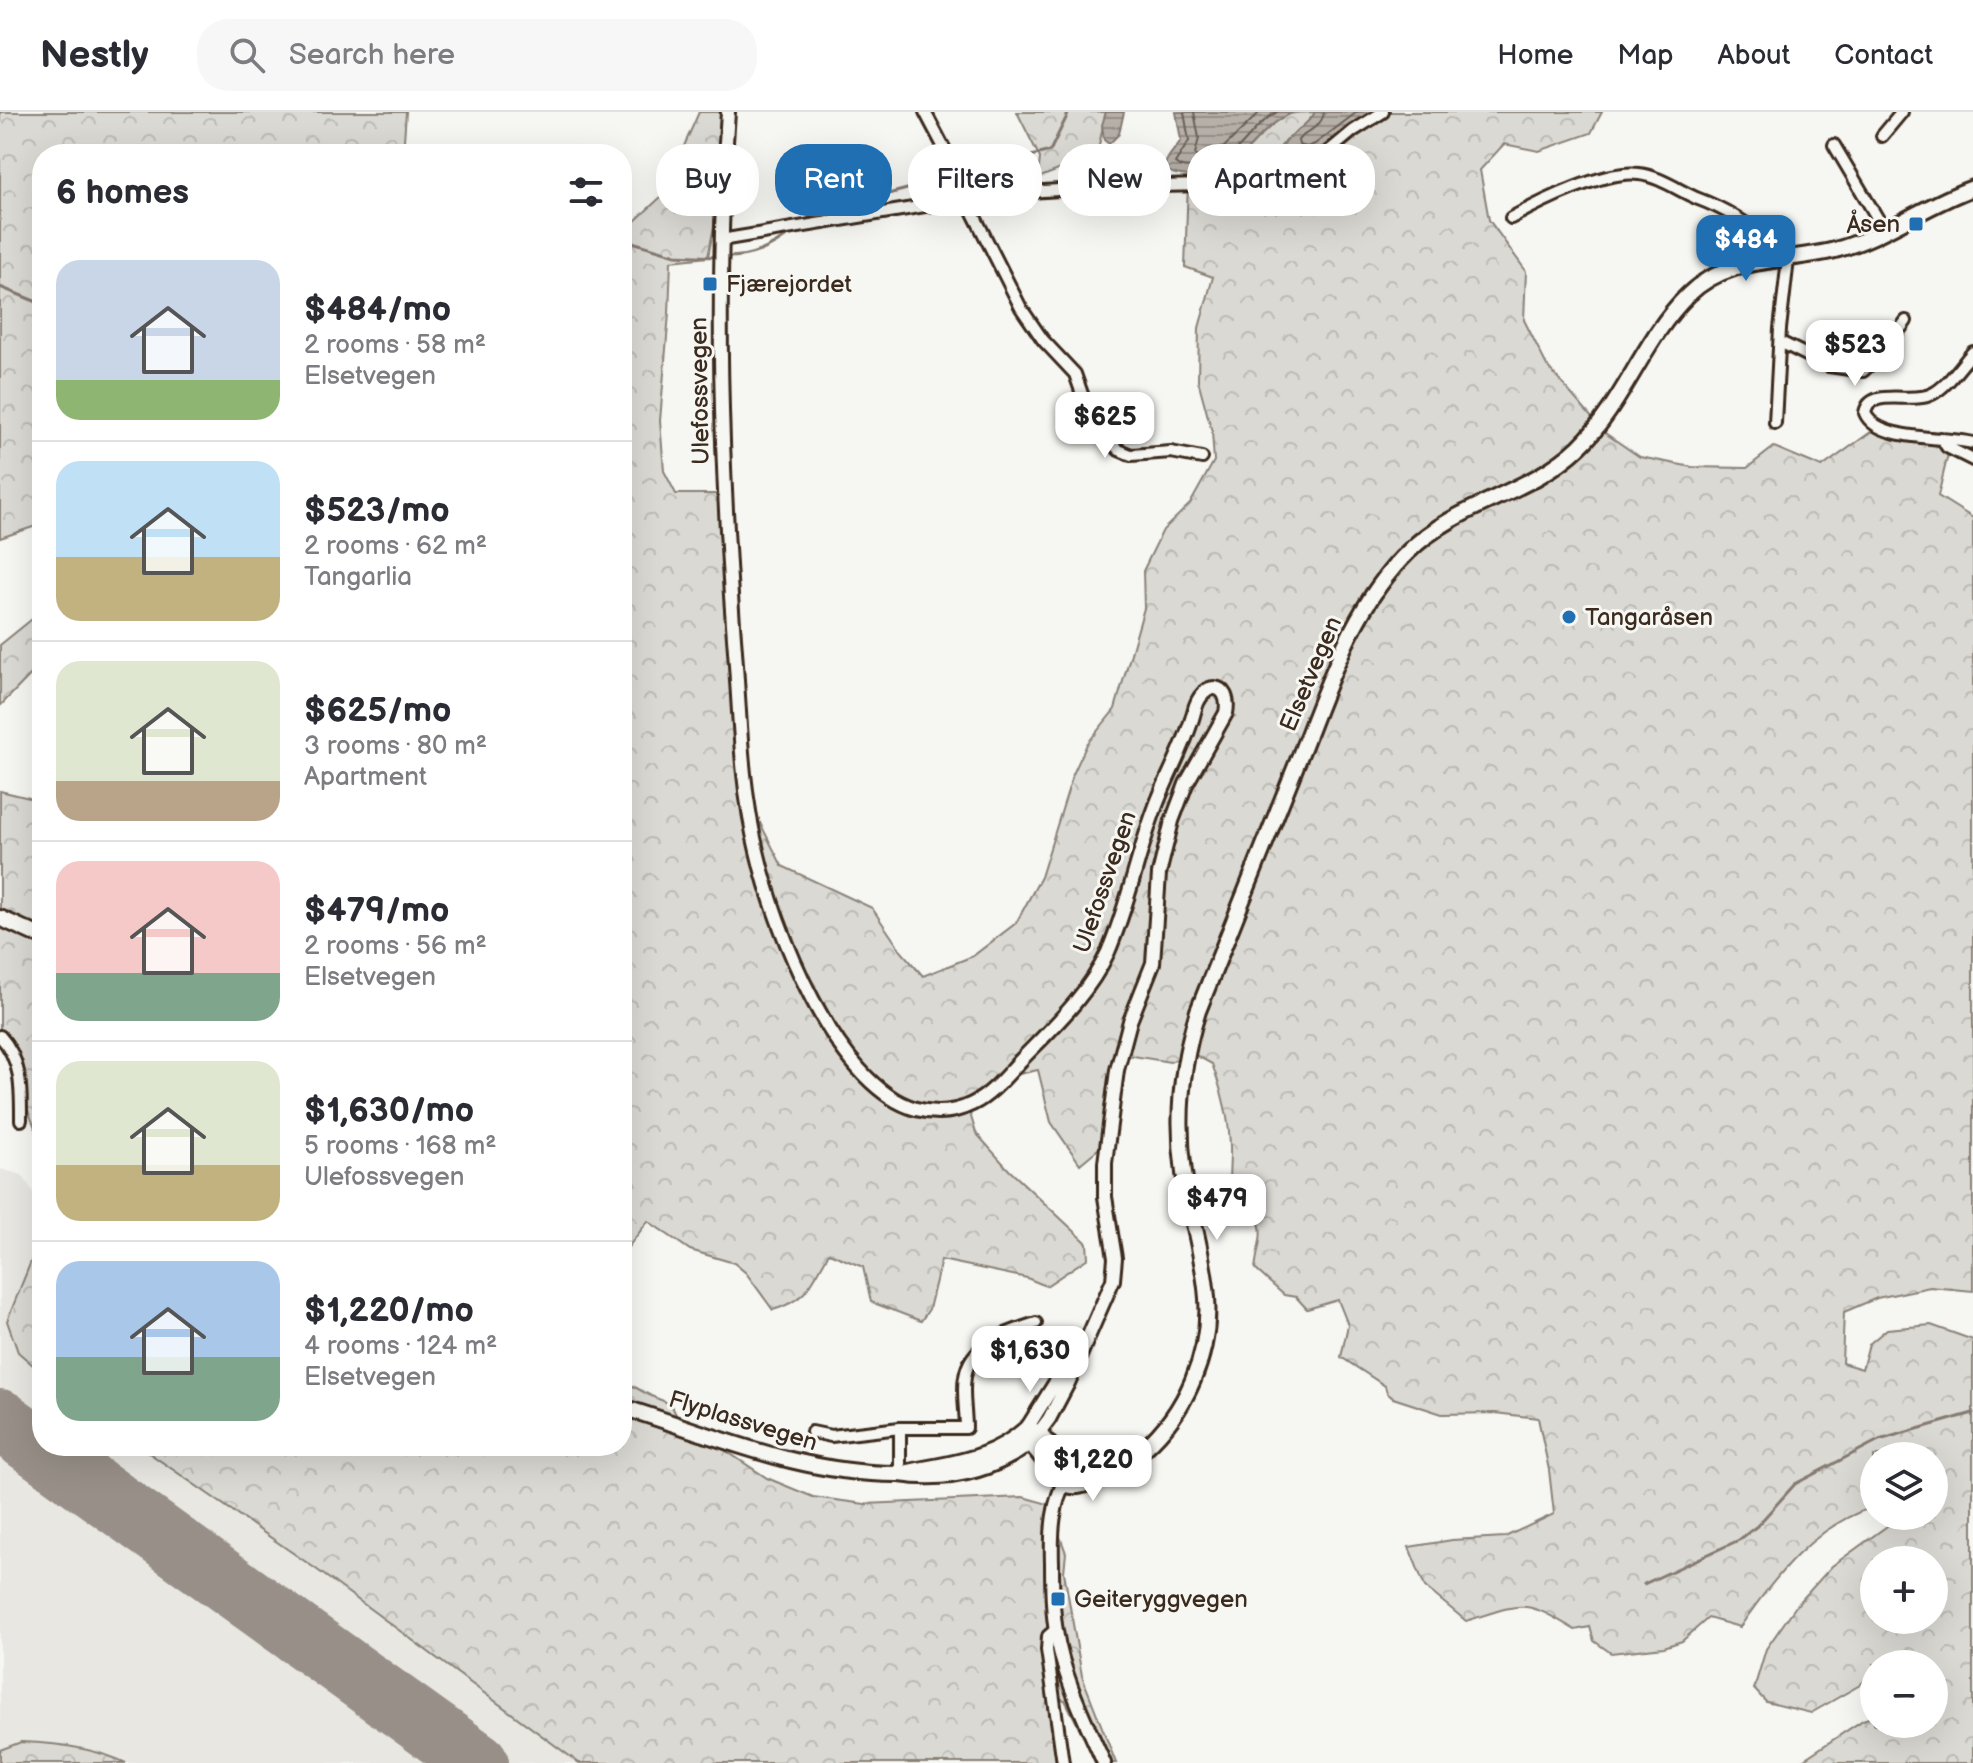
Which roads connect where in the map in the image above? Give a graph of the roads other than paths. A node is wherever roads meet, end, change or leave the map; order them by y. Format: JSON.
{"nodes":[{"id":1,"x":728,"y":112,"type":"edge"},
{"id":2,"x":925,"y":112,"type":"edge"},
{"id":3,"x":1383,"y":112,"type":"edge"},
{"id":4,"x":1902,"y":112,"type":"edge"},
{"id":5,"x":1882,"y":136,"type":"dead end"},
{"id":6,"x":942,"y":144,"type":"edge"},
{"id":7,"x":1834,"y":145,"type":"dead end"},
{"id":8,"x":1973,"y":188,"type":"edge"},
{"id":9,"x":1042,"y":191,"type":"edge"},
{"id":10,"x":908,"y":207,"type":"edge"},
{"id":11,"x":975,"y":216,"type":"edge"},
{"id":12,"x":1511,"y":218,"type":"dead end"},
{"id":13,"x":1885,"y":231,"type":"junction"},
{"id":14,"x":721,"y":240,"type":"junction"},
{"id":15,"x":1788,"y":259,"type":"junction"},
{"id":16,"x":1766,"y":261,"type":"junction"},
{"id":17,"x":1906,"y":321,"type":"dead end"},
{"id":18,"x":1780,"y":342,"type":"junction"},
{"id":19,"x":1973,"y":352,"type":"edge"},
{"id":20,"x":1775,"y":423,"type":"dead end"},
{"id":21,"x":1941,"y":438,"type":"junction"},
{"id":22,"x":1973,"y":443,"type":"edge"},
{"id":23,"x":1202,"y":458,"type":"dead end"},
{"id":24,"x":1973,"y":460,"type":"edge"},
{"id":25,"x":0,"y":918,"type":"edge"},
{"id":26,"x":32,"y":932,"type":"edge"},
{"id":27,"x":0,"y":1036,"type":"edge"},
{"id":28,"x":21,"y":1120,"type":"dead end"},
{"id":29,"x":1036,"y":1323,"type":"dead end"},
{"id":30,"x":632,"y":1410,"type":"edge"},
{"id":31,"x":900,"y":1428,"type":"junction"},
{"id":32,"x":812,"y":1432,"type":"dead end"},
{"id":33,"x":1032,"y":1435,"type":"junction"},
{"id":34,"x":900,"y":1474,"type":"junction"},
{"id":35,"x":1066,"y":1478,"type":"junction"},
{"id":36,"x":1055,"y":1630,"type":"junction"},
{"id":37,"x":1063,"y":1763,"type":"edge"},
{"id":38,"x":1104,"y":1763,"type":"edge"}],
"edges":[{"from":1,"to":14,"type":"street","name":"Ulefossvegen"},
{"from":2,"to":6,"type":"street"},
{"from":3,"to":9,"type":"street"},
{"from":4,"to":5,"type":"street"},
{"from":7,"to":13,"type":"street"},
{"from":8,"to":13,"type":"main road","name":"Elsetvegen"},
{"from":10,"to":14,"type":"street"},
{"from":11,"to":23,"type":"street"},
{"from":12,"to":16,"type":"street"},
{"from":13,"to":15,"type":"main road","name":"Elsetvegen"},
{"from":14,"to":33,"type":"street","name":"Ulefossvegen"},
{"from":15,"to":16,"type":"main road","name":"Elsetvegen"},
{"from":15,"to":18,"type":"street"},
{"from":16,"to":35,"type":"main road","name":"Elsetvegen"},
{"from":17,"to":18,"type":"street"},
{"from":18,"to":20,"type":"street"},
{"from":19,"to":21,"type":"street"},
{"from":21,"to":22,"type":"street"},
{"from":21,"to":24,"type":"street"},
{"from":25,"to":26,"type":"main road"},
{"from":27,"to":28,"type":"street"},
{"from":29,"to":31,"type":"street","name":"Flyplassvegen"},
{"from":30,"to":34,"type":"main road","name":"Flyplassvegen"},
{"from":31,"to":32,"type":"street","name":"Flyplassvegen"},
{"from":31,"to":34,"type":"street"},
{"from":33,"to":34,"type":"main road","name":"Flyplassvegen"},
{"from":33,"to":35,"type":"main road"},
{"from":35,"to":36,"type":"street"},
{"from":36,"to":37,"type":"street"},
{"from":36,"to":38,"type":"street"}]}
